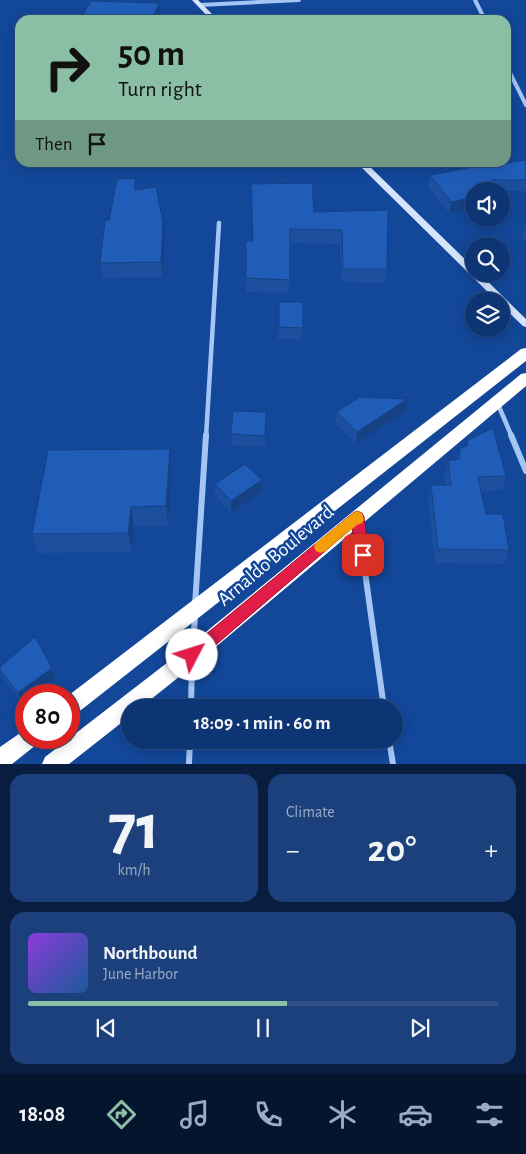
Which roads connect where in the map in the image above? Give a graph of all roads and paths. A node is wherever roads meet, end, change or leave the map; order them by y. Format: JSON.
{"nodes":[{"id":1,"x":195,"y":0,"type":"edge"},
{"id":2,"x":299,"y":0,"type":"edge"},
{"id":3,"x":475,"y":0,"type":"edge"},
{"id":4,"x":200,"y":5,"type":"junction"},
{"id":5,"x":210,"y":15,"type":"edge"},
{"id":6,"x":482,"y":15,"type":"edge"},
{"id":7,"x":511,"y":75,"type":"edge"},
{"id":8,"x":526,"y":106,"type":"edge"},
{"id":9,"x":365,"y":167,"type":"edge"},
{"id":10,"x":219,"y":223,"type":"dead end"},
{"id":11,"x":465,"y":264,"type":"edge"},
{"id":12,"x":483,"y":282,"type":"edge"},
{"id":13,"x":526,"y":324,"type":"edge"},
{"id":14,"x":526,"y":352,"type":"edge"},
{"id":15,"x":526,"y":378,"type":"edge"},
{"id":16,"x":497,"y":402,"type":"junction"},
{"id":17,"x":389,"y":459,"type":"junction"},
{"id":18,"x":526,"y":470,"type":"edge"},
{"id":19,"x":407,"y":476,"type":"junction"},
{"id":20,"x":357,"y":517,"type":"junction"},
{"id":21,"x":195,"y":610,"type":"junction"},
{"id":22,"x":192,"y":655,"type":"junction"},
{"id":23,"x":80,"y":699,"type":"edge"},
{"id":24,"x":191,"y":699,"type":"edge"},
{"id":25,"x":383,"y":699,"type":"edge"},
{"id":26,"x":15,"y":749,"type":"edge"},
{"id":27,"x":190,"y":749,"type":"edge"},
{"id":28,"x":390,"y":749,"type":"edge"},
{"id":29,"x":0,"y":760,"type":"edge"},
{"id":30,"x":52,"y":764,"type":"edge"},
{"id":31,"x":189,"y":764,"type":"edge"},
{"id":32,"x":393,"y":764,"type":"edge"}],
"edges":[{"from":1,"to":4,"type":"street"},
{"from":2,"to":4,"type":"street"},
{"from":3,"to":6,"type":"street"},
{"from":4,"to":5,"type":"street"},
{"from":7,"to":8,"type":"street"},
{"from":9,"to":11,"type":"street"},
{"from":10,"to":21,"type":"street"},
{"from":12,"to":13,"type":"street"},
{"from":14,"to":17,"type":"highway","name":"Arnaldo Boulevard"},
{"from":15,"to":16,"type":"highway","name":"Arnaldo Boulevard"},
{"from":16,"to":18,"type":"street"},
{"from":16,"to":19,"type":"highway","name":"Arnaldo Boulevard"},
{"from":17,"to":19,"type":"highway"},
{"from":17,"to":21,"type":"highway","name":"Arnaldo Boulevard"},
{"from":19,"to":20,"type":"highway","name":"Arnaldo Boulevard"},
{"from":20,"to":22,"type":"highway","name":"Arnaldo Boulevard"},
{"from":20,"to":25,"type":"street"},
{"from":21,"to":22,"type":"street"},
{"from":21,"to":23,"type":"highway","name":"Arnaldo Boulevard"},
{"from":22,"to":24,"type":"street"},
{"from":22,"to":30,"type":"highway","name":"Arnaldo Boulevard"},
{"from":26,"to":29,"type":"highway"},
{"from":27,"to":31,"type":"street"},
{"from":28,"to":32,"type":"street"}]}
